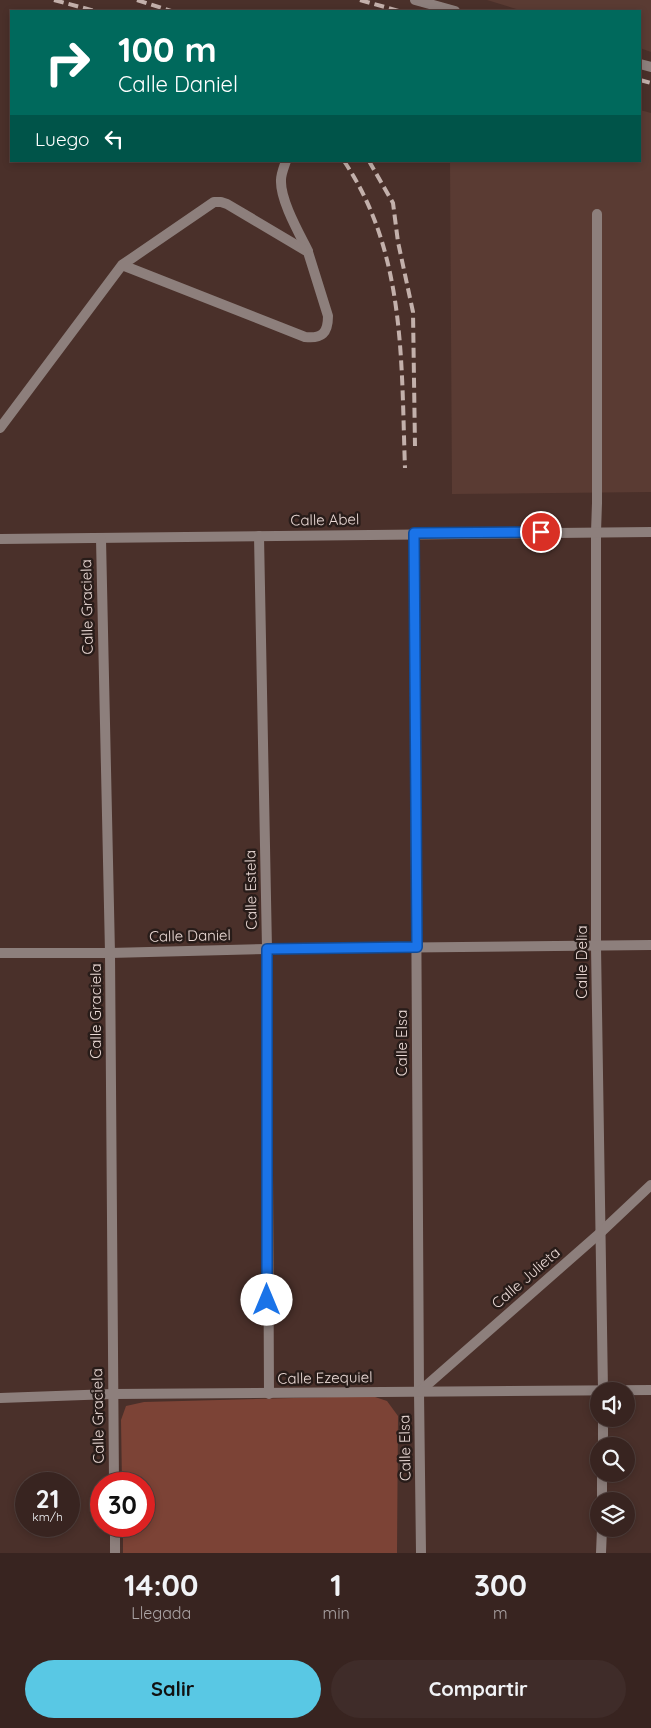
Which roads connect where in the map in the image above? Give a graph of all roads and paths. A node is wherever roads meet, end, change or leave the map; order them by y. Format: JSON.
{"nodes":[{"id":1,"x":415,"y":0,"type":"edge"},
{"id":2,"x":451,"y":10,"type":"edge"},
{"id":3,"x":286,"y":162,"type":"edge"},
{"id":4,"x":598,"y":214,"type":"dead end"},
{"id":5,"x":308,"y":252,"type":"junction"},
{"id":6,"x":122,"y":265,"type":"junction"},
{"id":7,"x":0,"y":428,"type":"edge"},
{"id":8,"x":596,"y":532,"type":"junction"},
{"id":9,"x":651,"y":532,"type":"edge"},
{"id":10,"x":414,"y":533,"type":"junction"},
{"id":11,"x":259,"y":536,"type":"junction"},
{"id":12,"x":0,"y":539,"type":"edge"},
{"id":13,"x":101,"y":539,"type":"junction"},
{"id":14,"x":651,"y":945,"type":"edge"},
{"id":15,"x":417,"y":947,"type":"junction"},
{"id":16,"x":596,"y":947,"type":"junction"},
{"id":17,"x":267,"y":949,"type":"junction"},
{"id":18,"x":0,"y":953,"type":"edge"},
{"id":19,"x":110,"y":953,"type":"junction"},
{"id":20,"x":651,"y":1185,"type":"edge"},
{"id":21,"x":600,"y":1233,"type":"junction"},
{"id":22,"x":603,"y":1382,"type":"edge"},
{"id":23,"x":635,"y":1390,"type":"edge"},
{"id":24,"x":651,"y":1390,"type":"edge"},
{"id":25,"x":590,"y":1391,"type":"edge"},
{"id":26,"x":419,"y":1392,"type":"junction"},
{"id":27,"x":112,"y":1394,"type":"junction"},
{"id":28,"x":268,"y":1394,"type":"junction"},
{"id":29,"x":0,"y":1398,"type":"edge"},
{"id":30,"x":114,"y":1472,"type":"edge"},
{"id":31,"x":115,"y":1537,"type":"edge"},
{"id":32,"x":602,"y":1537,"type":"edge"},
{"id":33,"x":115,"y":1553,"type":"edge"},
{"id":34,"x":421,"y":1553,"type":"edge"},
{"id":35,"x":601,"y":1553,"type":"edge"}],
"edges":[{"from":1,"to":2,"type":"street"},
{"from":3,"to":5,"type":"street"},
{"from":4,"to":8,"type":"street","name":"Calle Delia"},
{"from":5,"to":6,"type":"street"},
{"from":5,"to":6,"type":"street"},
{"from":6,"to":7,"type":"street"},
{"from":8,"to":9,"type":"street","name":"Calle Abel"},
{"from":8,"to":10,"type":"street","name":"Calle Abel"},
{"from":8,"to":16,"type":"street","name":"Calle Delia"},
{"from":10,"to":11,"type":"street","name":"Calle Abel"},
{"from":10,"to":15,"type":"street","name":"Calle Elsa"},
{"from":11,"to":13,"type":"street","name":"Calle Abel"},
{"from":11,"to":17,"type":"street","name":"Calle Estela"},
{"from":12,"to":13,"type":"street","name":"Calle Abel"},
{"from":13,"to":19,"type":"street","name":"Calle Graciela"},
{"from":14,"to":16,"type":"street","name":"Calle Daniel"},
{"from":15,"to":16,"type":"street","name":"Calle Daniel"},
{"from":15,"to":17,"type":"street","name":"Calle Daniel"},
{"from":15,"to":26,"type":"street","name":"Calle Elsa"},
{"from":16,"to":21,"type":"street","name":"Calle Delia"},
{"from":17,"to":19,"type":"street","name":"Calle Daniel"},
{"from":17,"to":28,"type":"street","name":"Calle Estela"},
{"from":18,"to":19,"type":"street","name":"Calle Daniel"},
{"from":19,"to":27,"type":"street","name":"Calle Graciela"},
{"from":20,"to":21,"type":"street","name":"Calle Julieta"},
{"from":21,"to":22,"type":"street","name":"Calle Delia"},
{"from":21,"to":26,"type":"street","name":"Calle Julieta"},
{"from":23,"to":24,"type":"street","name":"Calle Ezequiel"},
{"from":25,"to":26,"type":"street","name":"Calle Ezequiel"},
{"from":26,"to":28,"type":"street","name":"Calle Ezequiel"},
{"from":26,"to":34,"type":"street","name":"Calle Elsa"},
{"from":27,"to":28,"type":"street","name":"Calle Ezequiel"},
{"from":27,"to":29,"type":"street","name":"Calle Ezequiel"},
{"from":27,"to":30,"type":"street","name":"Calle Graciela"},
{"from":31,"to":33,"type":"street"},
{"from":32,"to":35,"type":"street"}]}
